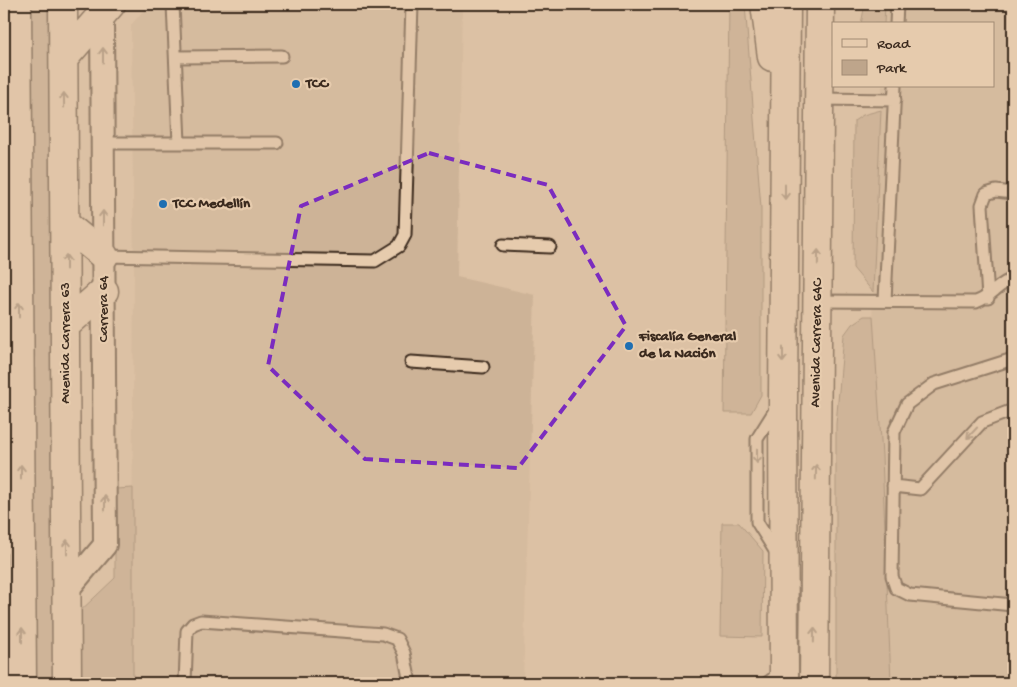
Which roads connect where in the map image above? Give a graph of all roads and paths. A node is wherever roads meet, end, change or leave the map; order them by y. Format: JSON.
{"nodes":[{"id":1,"x":17,"y":4,"type":"edge"},
{"id":2,"x":63,"y":4,"type":"edge"},
{"id":3,"x":173,"y":4,"type":"edge"},
{"id":4,"x":412,"y":4,"type":"edge"},
{"id":5,"x":765,"y":4,"type":"edge"},
{"id":6,"x":786,"y":4,"type":"edge"},
{"id":7,"x":820,"y":4,"type":"edge"},
{"id":8,"x":840,"y":4,"type":"edge"},
{"id":9,"x":897,"y":4,"type":"edge"},
{"id":10,"x":107,"y":9,"type":"edge"},
{"id":11,"x":836,"y":22,"type":"edge"},
{"id":12,"x":896,"y":22,"type":"edge"},
{"id":13,"x":832,"y":39,"type":"edge"},
{"id":14,"x":282,"y":56,"type":"dead end"},
{"id":15,"x":176,"y":57,"type":"junction"},
{"id":16,"x":64,"y":58,"type":"junction"},
{"id":17,"x":895,"y":88,"type":"edge"},
{"id":18,"x":819,"y":100,"type":"junction"},
{"id":19,"x":895,"y":100,"type":"junction"},
{"id":20,"x":103,"y":142,"type":"junction"},
{"id":21,"x":179,"y":143,"type":"junction"},
{"id":22,"x":277,"y":143,"type":"dead end"},
{"id":23,"x":785,"y":150,"type":"junction"},
{"id":24,"x":1013,"y":193,"type":"edge"},
{"id":25,"x":66,"y":225,"type":"junction"},
{"id":26,"x":503,"y":245,"type":"dead end"},
{"id":27,"x":550,"y":247,"type":"dead end"},
{"id":28,"x":104,"y":256,"type":"junction"},
{"id":29,"x":1013,"y":279,"type":"edge"},
{"id":30,"x":104,"y":290,"type":"junction"},
{"id":31,"x":988,"y":298,"type":"junction"},
{"id":32,"x":817,"y":301,"type":"junction"},
{"id":33,"x":884,"y":301,"type":"junction"},
{"id":34,"x":66,"y":325,"type":"junction"},
{"id":35,"x":1013,"y":359,"type":"edge"},
{"id":36,"x":411,"y":362,"type":"dead end"},
{"id":37,"x":483,"y":367,"type":"dead end"},
{"id":38,"x":1013,"y":410,"type":"edge"},
{"id":39,"x":893,"y":486,"type":"junction"},
{"id":40,"x":67,"y":590,"type":"junction"},
{"id":41,"x":1013,"y":605,"type":"edge"},
{"id":42,"x":778,"y":679,"type":"edge"},
{"id":43,"x":22,"y":683,"type":"edge"},
{"id":44,"x":67,"y":683,"type":"edge"},
{"id":45,"x":184,"y":683,"type":"edge"},
{"id":46,"x":410,"y":683,"type":"edge"},
{"id":47,"x":814,"y":683,"type":"edge"}],
"edges":[{"from":43,"to":1,"type":"main road","one_way":true},
{"from":2,"to":16,"type":"main road","name":"Avenida Carrera 63"},
{"from":3,"to":15,"type":"lane"},
{"from":4,"to":28,"type":"lane"},
{"from":5,"to":23,"type":"main road"},
{"from":6,"to":23,"type":"main road"},
{"from":7,"to":18,"type":"main road","name":"Avenida Carrera 64C"},
{"from":8,"to":11,"type":"main road"},
{"from":9,"to":12,"type":"lane"},
{"from":10,"to":16,"type":"main road"},
{"from":20,"to":10,"type":"street","name":"Carrera 64","one_way":true},
{"from":13,"to":18,"type":"main road"},
{"from":14,"to":15,"type":"lane"},
{"from":15,"to":21,"type":"lane"},
{"from":25,"to":16,"type":"main road","name":"Avenida Carrera 63","one_way":true},
{"from":17,"to":19,"type":"lane"},
{"from":18,"to":19,"type":"lane"},
{"from":32,"to":18,"type":"main road","name":"Avenida Carrera 64C","one_way":true},
{"from":19,"to":33,"type":"lane"},
{"from":20,"to":21,"type":"lane"},
{"from":28,"to":20,"type":"street","name":"Carrera 64","one_way":true},
{"from":21,"to":22,"type":"lane"},
{"from":23,"to":42,"type":"main road","one_way":true},
{"from":24,"to":31,"type":"lane"},
{"from":25,"to":28,"type":"main road"},
{"from":34,"to":25,"type":"main road","name":"Avenida Carrera 63","one_way":true},
{"from":26,"to":27,"type":"lane"},
{"from":28,"to":30,"type":"street","name":"Carrera 64"},
{"from":29,"to":31,"type":"lane"},
{"from":30,"to":34,"type":"main road"},
{"from":40,"to":30,"type":"street","name":"Carrera 64","one_way":true},
{"from":31,"to":33,"type":"lane"},
{"from":32,"to":33,"type":"lane"},
{"from":47,"to":32,"type":"main road","name":"Avenida Carrera 64C","one_way":true},
{"from":40,"to":34,"type":"main road","name":"Avenida Carrera 63","one_way":true},
{"from":35,"to":39,"type":"lane"},
{"from":36,"to":37,"type":"lane"},
{"from":38,"to":39,"type":"lane","one_way":true},
{"from":39,"to":41,"type":"lane"},
{"from":40,"to":44,"type":"main road","name":"Avenida Carrera 63"},
{"from":45,"to":46,"type":"lane"}]}
